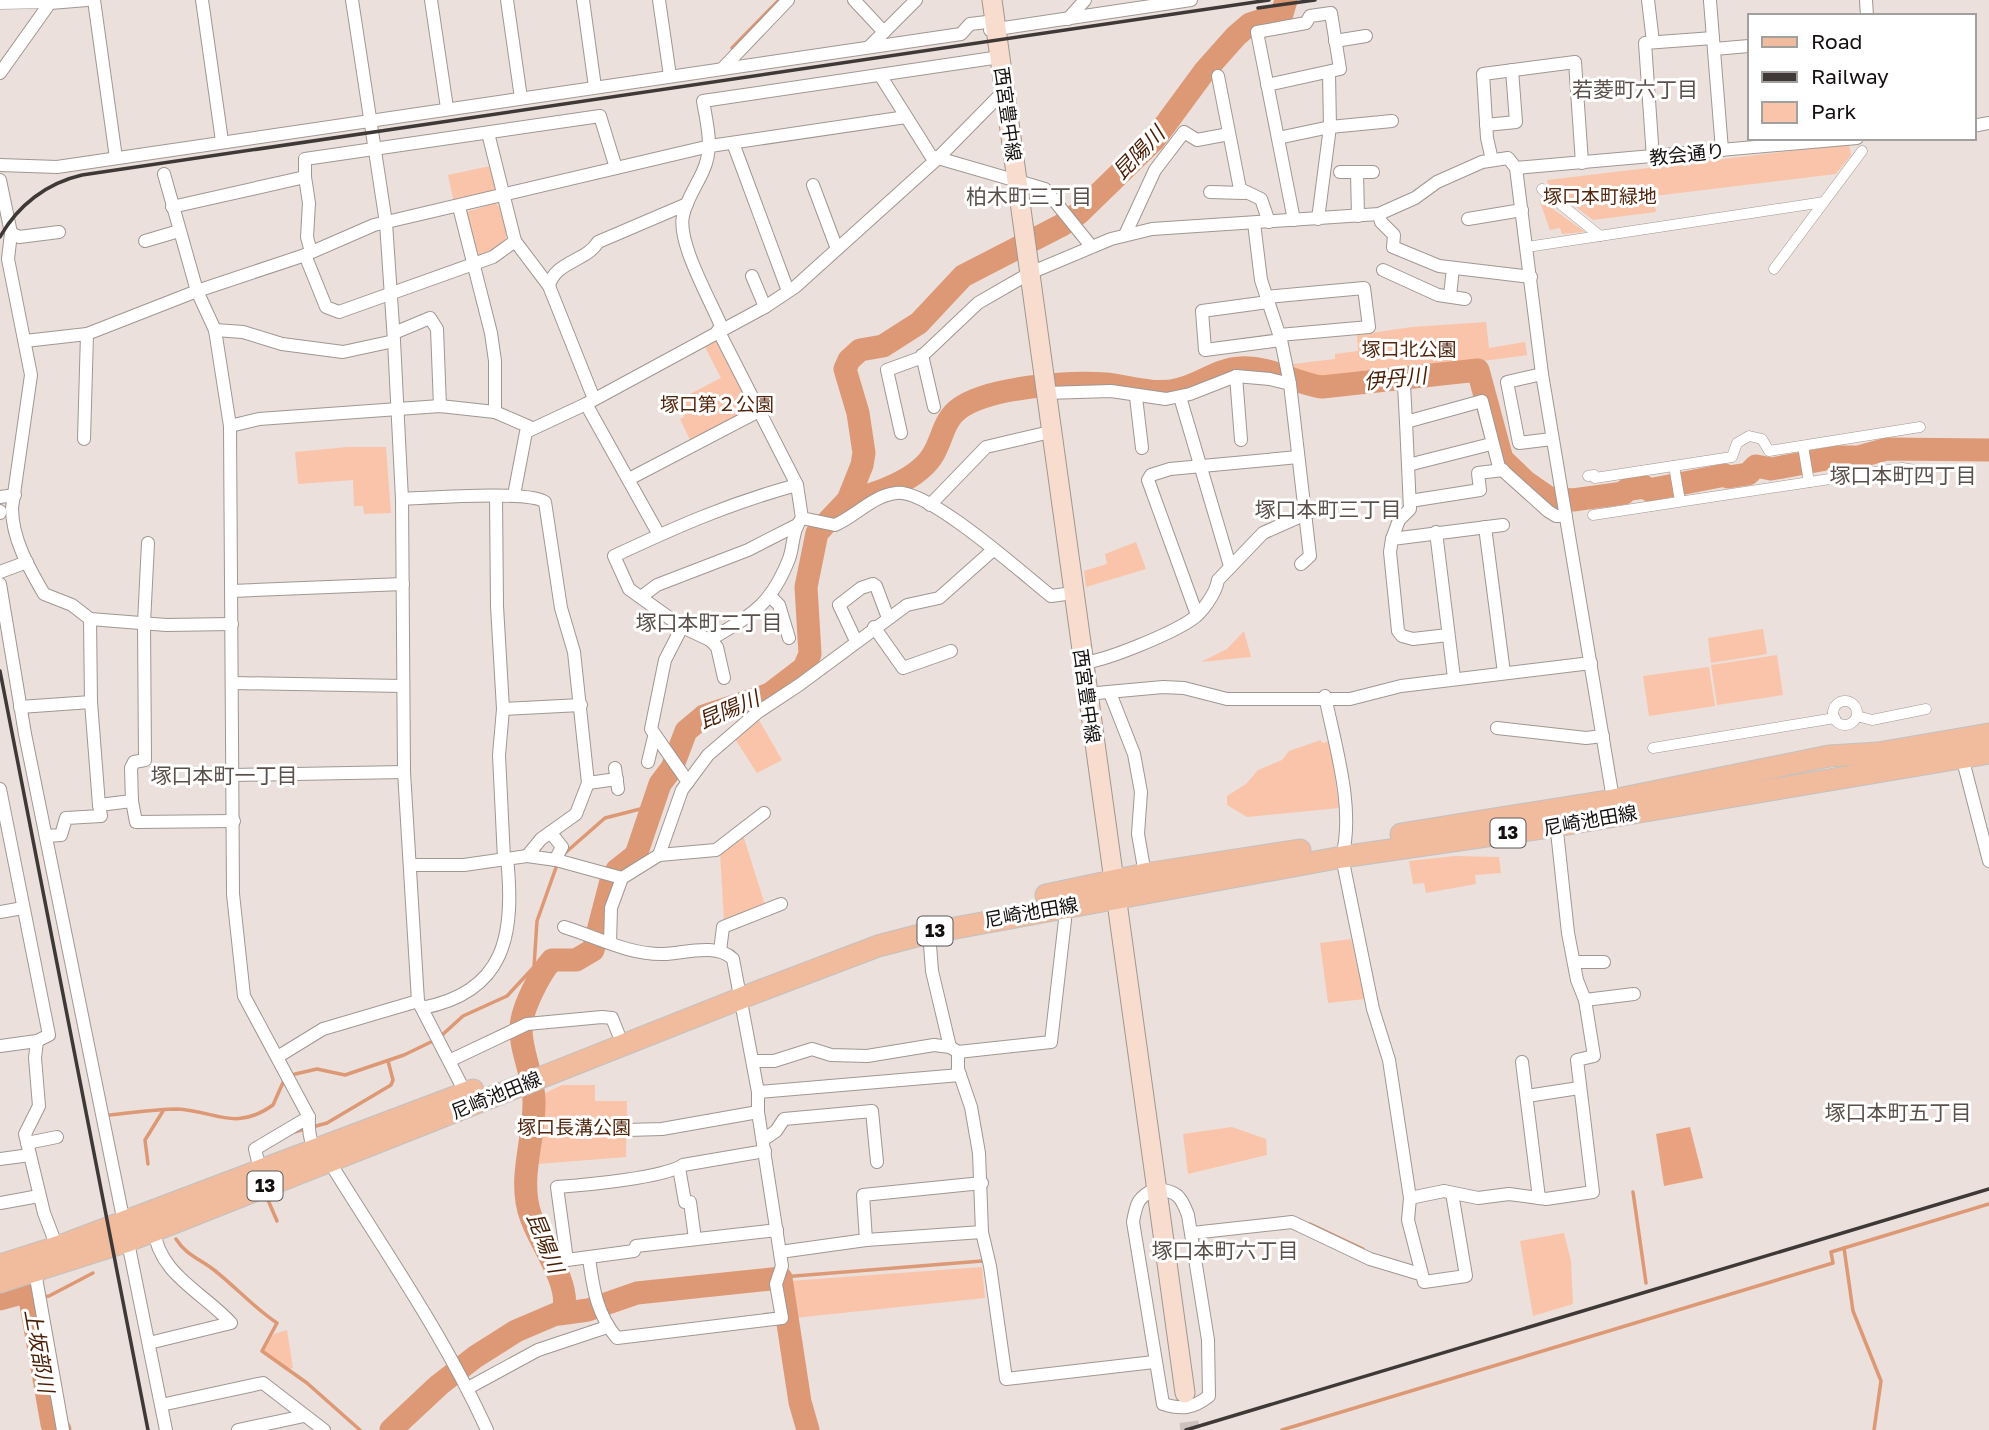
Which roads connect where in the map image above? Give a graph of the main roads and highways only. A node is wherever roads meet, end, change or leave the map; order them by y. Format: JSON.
{"nodes":[{"id":1,"x":992,"y":0,"type":"edge"},
{"id":2,"x":1989,"y":734,"type":"edge"},
{"id":3,"x":1961,"y":747,"type":"junction"},
{"id":4,"x":1989,"y":753,"type":"edge"},
{"id":5,"x":1344,"y":850,"type":"junction"},
{"id":6,"x":1113,"y":889,"type":"junction"},
{"id":7,"x":741,"y":992,"type":"junction"},
{"id":8,"x":531,"y":1074,"type":"junction"},
{"id":9,"x":314,"y":1137,"type":"junction"},
{"id":10,"x":126,"y":1231,"type":"junction"},
{"id":11,"x":0,"y":1265,"type":"edge"},
{"id":12,"x":0,"y":1282,"type":"edge"},
{"id":13,"x":1185,"y":1392,"type":"tunnel mouth"}],
"edges":[{"from":1,"to":6,"type":"main road","name":"西宮豊中線"},
{"from":2,"to":3,"type":"main road","name":"尼崎池田線","number":"13"},
{"from":3,"to":4,"type":"main road","name":"尼崎池田線","number":"13"},
{"from":3,"to":5,"type":"main road","name":"尼崎池田線","number":"13"},
{"from":5,"to":6,"type":"main road","name":"尼崎池田線","number":"13"},
{"from":5,"to":6,"type":"main road","name":"尼崎池田線","number":"13"},
{"from":6,"to":7,"type":"main road","name":"尼崎池田線","number":"13"},
{"from":6,"to":7,"type":"main road","name":"尼崎池田線","number":"13"},
{"from":6,"to":13,"type":"main road","name":"西宮豊中線"},
{"from":7,"to":8,"type":"main road","name":"尼崎池田線","number":"13"},
{"from":7,"to":8,"type":"main road","name":"尼崎池田線","number":"13"},
{"from":8,"to":9,"type":"main road","name":"尼崎池田線","number":"13"},
{"from":9,"to":10,"type":"main road","name":"尼崎池田線","number":"13"},
{"from":9,"to":10,"type":"main road","name":"尼崎池田線","number":"13"},
{"from":10,"to":11,"type":"main road","name":"尼崎池田線","number":"13"},
{"from":10,"to":12,"type":"main road","name":"尼崎池田線","number":"13"}]}
